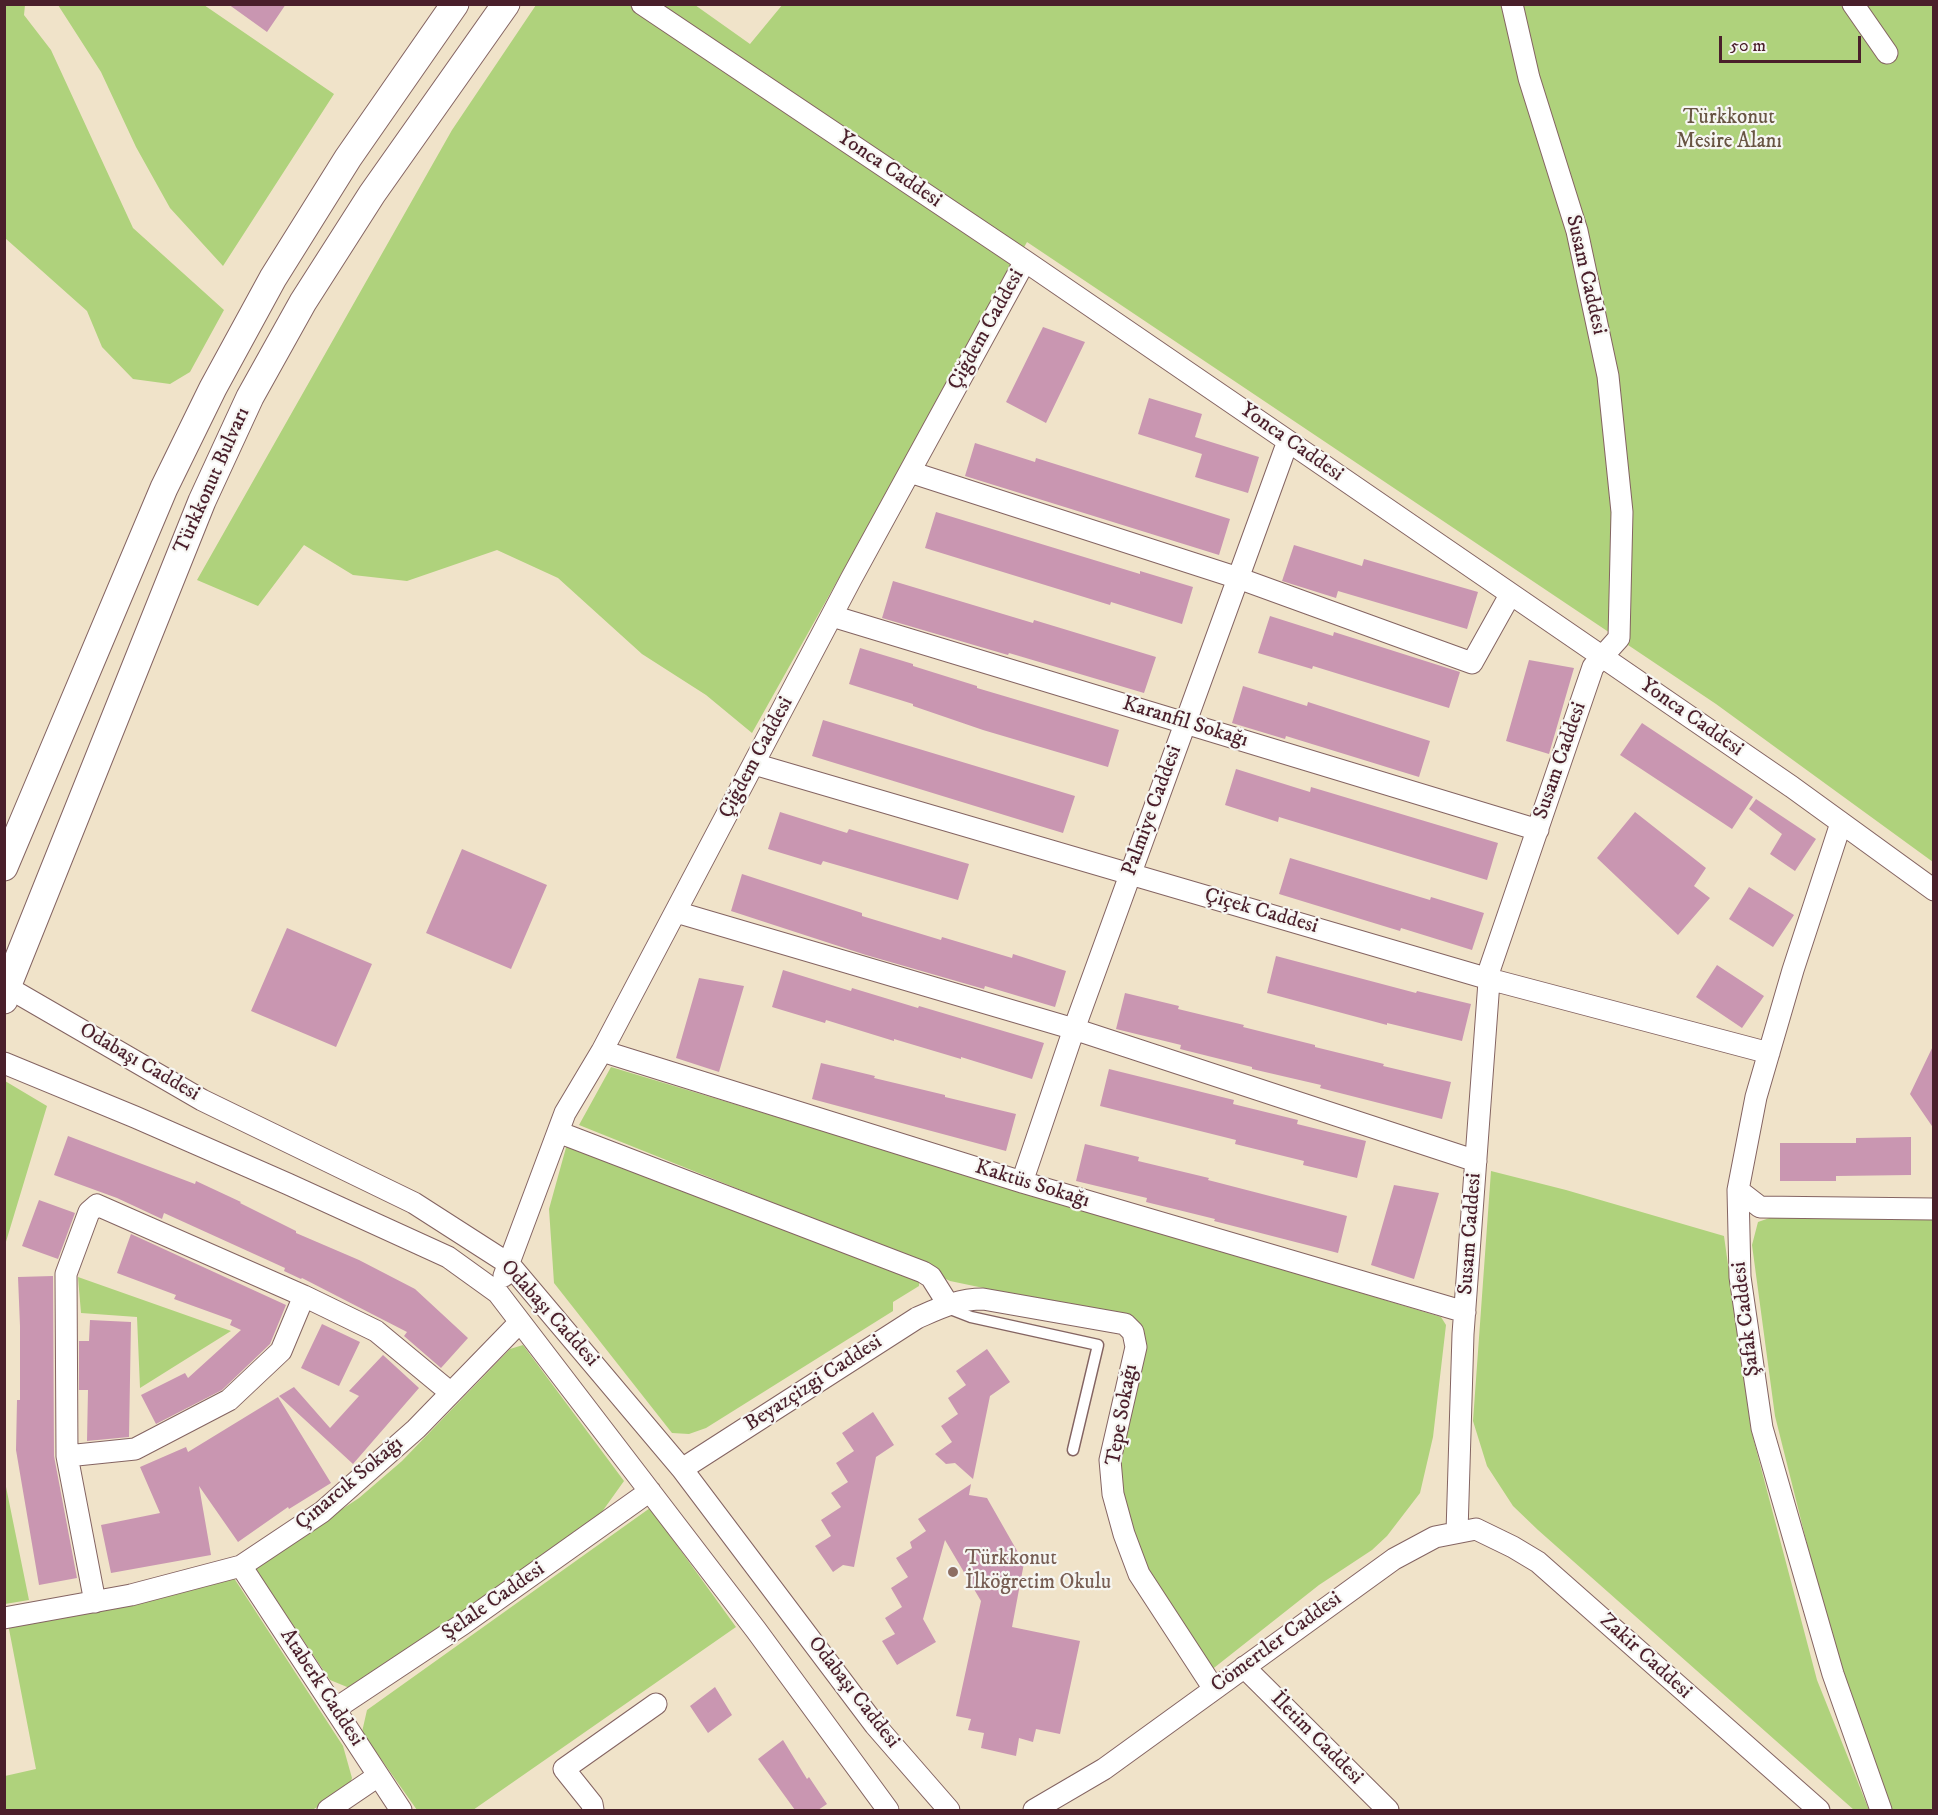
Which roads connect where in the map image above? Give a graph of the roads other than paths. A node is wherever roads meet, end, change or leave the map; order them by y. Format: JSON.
{"nodes":[{"id":1,"x":455,"y":4,"type":"edge"},
{"id":2,"x":506,"y":4,"type":"edge"},
{"id":3,"x":642,"y":4,"type":"edge"},
{"id":4,"x":1512,"y":4,"type":"edge"},
{"id":5,"x":1853,"y":4,"type":"edge"},
{"id":6,"x":1887,"y":53,"type":"dead end"},
{"id":7,"x":1025,"y":261,"type":"junction"},
{"id":8,"x":1288,"y":441,"type":"junction"},
{"id":9,"x":910,"y":472,"type":"junction"},
{"id":10,"x":1238,"y":578,"type":"junction"},
{"id":11,"x":1510,"y":595,"type":"junction"},
{"id":12,"x":832,"y":616,"type":"junction"},
{"id":13,"x":1602,"y":657,"type":"junction"},
{"id":14,"x":1185,"y":723,"type":"junction"},
{"id":15,"x":754,"y":764,"type":"junction"},
{"id":16,"x":1841,"y":823,"type":"junction"},
{"id":17,"x":1538,"y":830,"type":"junction"},
{"id":18,"x":4,"y":867,"type":"edge"},
{"id":19,"x":1130,"y":874,"type":"junction"},
{"id":20,"x":1934,"y":890,"type":"edge"},
{"id":21,"x":676,"y":912,"type":"junction"},
{"id":22,"x":1489,"y":979,"type":"junction"},
{"id":23,"x":5,"y":991,"type":"edge"},
{"id":24,"x":1074,"y":1029,"type":"junction"},
{"id":25,"x":602,"y":1051,"type":"junction"},
{"id":26,"x":1769,"y":1053,"type":"junction"},
{"id":27,"x":4,"y":1063,"type":"edge"},
{"id":28,"x":558,"y":1132,"type":"junction"},
{"id":29,"x":1476,"y":1161,"type":"junction"},
{"id":30,"x":1022,"y":1182,"type":"junction"},
{"id":31,"x":1738,"y":1190,"type":"junction"},
{"id":32,"x":1934,"y":1209,"type":"edge"},
{"id":33,"x":509,"y":1264,"type":"junction"},
{"id":34,"x":498,"y":1293,"type":"junction"},
{"id":35,"x":304,"y":1296,"type":"junction"},
{"id":36,"x":948,"y":1304,"type":"junction"},
{"id":37,"x":1465,"y":1312,"type":"junction"},
{"id":38,"x":520,"y":1322,"type":"junction"},
{"id":39,"x":1133,"y":1332,"type":"joint"},
{"id":40,"x":451,"y":1393,"type":"junction"},
{"id":41,"x":1072,"y":1450,"type":"dead end"},
{"id":42,"x":67,"y":1456,"type":"junction"},
{"id":43,"x":682,"y":1469,"type":"junction"},
{"id":44,"x":650,"y":1491,"type":"junction"},
{"id":45,"x":1458,"y":1533,"type":"junction"},
{"id":46,"x":241,"y":1566,"type":"junction"},
{"id":47,"x":95,"y":1602,"type":"junction"},
{"id":48,"x":4,"y":1618,"type":"edge"},
{"id":49,"x":1244,"y":1667,"type":"junction"},
{"id":50,"x":1214,"y":1689,"type":"junction"},
{"id":51,"x":656,"y":1704,"type":"dead end"},
{"id":52,"x":335,"y":1709,"type":"junction"},
{"id":53,"x":1104,"y":1769,"type":"junction"},
{"id":54,"x":378,"y":1776,"type":"junction"},
{"id":55,"x":328,"y":1810,"type":"edge"},
{"id":56,"x":401,"y":1810,"type":"edge"},
{"id":57,"x":593,"y":1810,"type":"edge"},
{"id":58,"x":888,"y":1810,"type":"edge"},
{"id":59,"x":949,"y":1810,"type":"edge"},
{"id":60,"x":1034,"y":1810,"type":"edge"},
{"id":61,"x":1065,"y":1810,"type":"edge"},
{"id":62,"x":1388,"y":1810,"type":"edge"},
{"id":63,"x":1819,"y":1810,"type":"edge"},
{"id":64,"x":1881,"y":1810,"type":"edge"}],
"edges":[{"from":1,"to":18,"type":"street","name":"Türkkonut Bulvarı"},
{"from":2,"to":23,"type":"street","name":"Türkkonut Bulvarı"},
{"from":3,"to":7,"type":"street","name":"Yonca Caddesi"},
{"from":4,"to":13,"type":"street","name":"Susam Caddesi"},
{"from":5,"to":6,"type":"street"},
{"from":7,"to":8,"type":"street","name":"Yonca Caddesi"},
{"from":7,"to":9,"type":"street","name":"Çiğdem Caddesi"},
{"from":8,"to":10,"type":"street","name":"Palmiye Caddesi"},
{"from":8,"to":11,"type":"street","name":"Yonca Caddesi"},
{"from":9,"to":10,"type":"street"},
{"from":9,"to":12,"type":"street","name":"Çiğdem Caddesi"},
{"from":10,"to":11,"type":"street"},
{"from":10,"to":14,"type":"street","name":"Palmiye Caddesi"},
{"from":11,"to":13,"type":"street","name":"Yonca Caddesi"},
{"from":12,"to":14,"type":"street","name":"Karanfil Sokağı"},
{"from":12,"to":15,"type":"street","name":"Çiğdem Caddesi"},
{"from":13,"to":16,"type":"street","name":"Yonca Caddesi"},
{"from":13,"to":17,"type":"street","name":"Susam Caddesi"},
{"from":14,"to":17,"type":"street","name":"Karanfil Sokağı"},
{"from":14,"to":19,"type":"street","name":"Palmiye Caddesi"},
{"from":15,"to":19,"type":"street","name":"Çiçek Caddesi"},
{"from":15,"to":21,"type":"street","name":"Çiğdem Caddesi"},
{"from":16,"to":20,"type":"street","name":"Yonca Caddesi"},
{"from":16,"to":26,"type":"street","name":"Şafak Caddesi"},
{"from":17,"to":22,"type":"street","name":"Susam Caddesi"},
{"from":19,"to":22,"type":"street","name":"Çiçek Caddesi"},
{"from":19,"to":24,"type":"street","name":"Palmiye Caddesi"},
{"from":21,"to":24,"type":"street"},
{"from":21,"to":25,"type":"street","name":"Çiğdem Caddesi"},
{"from":22,"to":26,"type":"street","name":"Çiçek Caddesi"},
{"from":22,"to":29,"type":"street","name":"Susam Caddesi"},
{"from":23,"to":33,"type":"street","name":"Odabaşı Caddesi"},
{"from":24,"to":29,"type":"street"},
{"from":24,"to":30,"type":"street","name":"Palmiye Caddesi"},
{"from":25,"to":28,"type":"street","name":"Çiğdem Caddesi"},
{"from":25,"to":30,"type":"street","name":"Kaktüs Sokağı"},
{"from":26,"to":31,"type":"street","name":"Şafak Caddesi"},
{"from":27,"to":34,"type":"street","name":"Odabaşı Caddesi"},
{"from":28,"to":33,"type":"street","name":"Çiğdem Caddesi"},
{"from":28,"to":36,"type":"street"},
{"from":29,"to":37,"type":"street","name":"Susam Caddesi"},
{"from":30,"to":37,"type":"street","name":"Kaktüs Sokağı"},
{"from":31,"to":32,"type":"street"},
{"from":31,"to":64,"type":"street","name":"Şafak Caddesi"},
{"from":33,"to":34,"type":"street","name":"Çiğdem Caddesi"},
{"from":33,"to":43,"type":"street","name":"Odabaşı Caddesi"},
{"from":34,"to":38,"type":"street","name":"Odabaşı Caddesi"},
{"from":35,"to":40,"type":"street"},
{"from":35,"to":42,"type":"street"},
{"from":35,"to":42,"type":"street"},
{"from":36,"to":39,"type":"street","name":"Beyazçizgi Caddesi"},
{"from":36,"to":41,"type":"lane"},
{"from":36,"to":43,"type":"street","name":"Beyazçizgi Caddesi"},
{"from":37,"to":45,"type":"street","name":"Susam Caddesi"},
{"from":38,"to":40,"type":"street","name":"Çınarcık Sokağı"},
{"from":38,"to":44,"type":"street","name":"Odabaşı Caddesi"},
{"from":39,"to":50,"type":"street","name":"Tepe Sokağı"},
{"from":40,"to":46,"type":"street","name":"Çınarcık Sokağı"},
{"from":42,"to":47,"type":"street"},
{"from":43,"to":59,"type":"street","name":"Odabaşı Caddesi"},
{"from":44,"to":52,"type":"street","name":"Şelale Caddesi"},
{"from":44,"to":58,"type":"street","name":"Odabaşı Caddesi"},
{"from":45,"to":49,"type":"street","name":"Cömertler Caddesi"},
{"from":45,"to":63,"type":"street","name":"Zakir Caddesi"},
{"from":46,"to":47,"type":"street","name":"Çınarcık Sokağı"},
{"from":46,"to":52,"type":"street","name":"Ataberk Caddesi"},
{"from":47,"to":48,"type":"street","name":"Çınarcık Sokağı"},
{"from":49,"to":50,"type":"street","name":"Cömertler Caddesi"},
{"from":49,"to":62,"type":"street","name":"İletim Caddesi"},
{"from":50,"to":53,"type":"street","name":"Cömertler Caddesi"},
{"from":51,"to":57,"type":"street"},
{"from":52,"to":54,"type":"street","name":"Ataberk Caddesi"},
{"from":53,"to":60,"type":"street","name":"Cömertler Caddesi"},
{"from":53,"to":61,"type":"street","name":"Cömertler Caddesi"},
{"from":54,"to":55,"type":"street"},
{"from":54,"to":56,"type":"street","name":"Ataberk Caddesi"}]}
